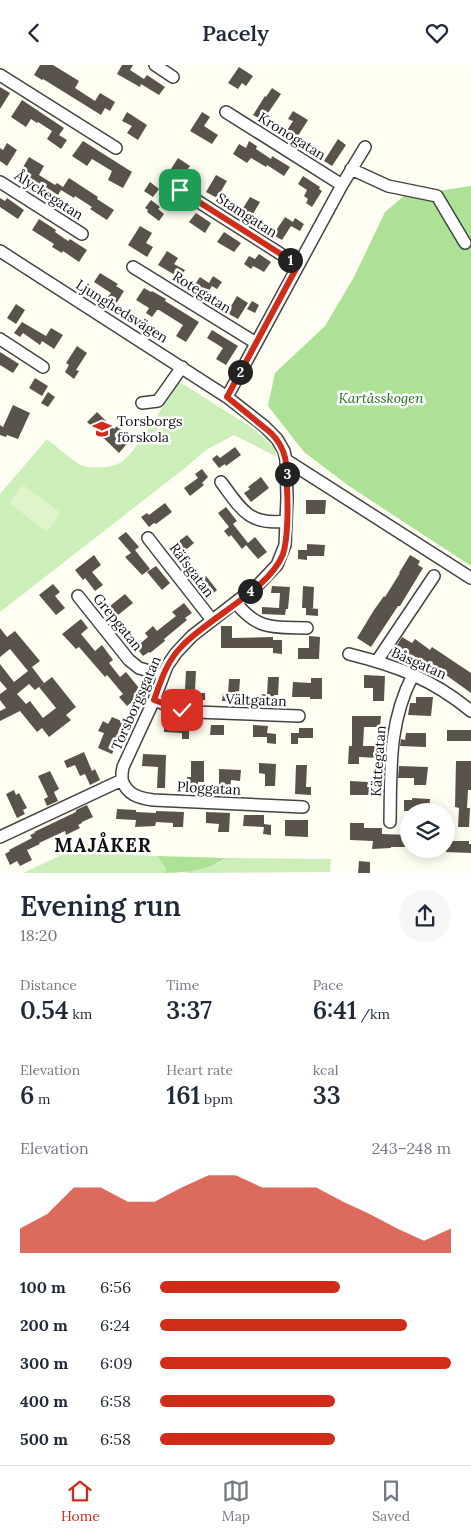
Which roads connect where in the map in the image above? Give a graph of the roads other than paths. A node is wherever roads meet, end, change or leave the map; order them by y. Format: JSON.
{"nodes":[{"id":1,"x":154,"y":65,"type":"edge"},
{"id":2,"x":0,"y":75,"type":"edge"},
{"id":3,"x":173,"y":77,"type":"dead end"},
{"id":4,"x":226,"y":112,"type":"dead end"},
{"id":5,"x":365,"y":147,"type":"dead end"},
{"id":6,"x":116,"y":148,"type":"dead end"},
{"id":7,"x":351,"y":169,"type":"junction"},
{"id":8,"x":0,"y":182,"type":"edge"},
{"id":9,"x":342,"y":185,"type":"junction"},
{"id":10,"x":180,"y":190,"type":"dead end"},
{"id":11,"x":82,"y":234,"type":"dead end"},
{"id":12,"x":465,"y":243,"type":"dead end"},
{"id":13,"x":0,"y":251,"type":"edge"},
{"id":14,"x":298,"y":265,"type":"junction"},
{"id":15,"x":133,"y":267,"type":"dead end"},
{"id":16,"x":0,"y":339,"type":"edge"},
{"id":17,"x":256,"y":343,"type":"junction"},
{"id":18,"x":43,"y":367,"type":"dead end"},
{"id":19,"x":182,"y":367,"type":"junction"},
{"id":20,"x":227,"y":397,"type":"junction"},
{"id":21,"x":142,"y":403,"type":"dead end"},
{"id":22,"x":286,"y":460,"type":"junction"},
{"id":23,"x":221,"y":481,"type":"dead end"},
{"id":24,"x":286,"y":521,"type":"junction"},
{"id":25,"x":148,"y":538,"type":"dead end"},
{"id":26,"x":434,"y":576,"type":"dead end"},
{"id":27,"x":471,"y":578,"type":"edge"},
{"id":28,"x":78,"y":596,"type":"dead end"},
{"id":29,"x":236,"y":603,"type":"junction"},
{"id":30,"x":212,"y":621,"type":"junction"},
{"id":31,"x":307,"y":629,"type":"dead end"},
{"id":32,"x":349,"y":654,"type":"dead end"},
{"id":33,"x":377,"y":661,"type":"junction"},
{"id":34,"x":163,"y":675,"type":"junction"},
{"id":35,"x":413,"y":675,"type":"junction"},
{"id":36,"x":154,"y":700,"type":"junction"},
{"id":37,"x":471,"y":711,"type":"edge"},
{"id":38,"x":299,"y":716,"type":"dead end"},
{"id":39,"x":122,"y":780,"type":"junction"},
{"id":40,"x":303,"y":807,"type":"dead end"},
{"id":41,"x":390,"y":822,"type":"dead end"},
{"id":42,"x":0,"y":837,"type":"edge"}],
"edges":[{"from":1,"to":3,"type":"street"},
{"from":2,"to":6,"type":"street"},
{"from":4,"to":9,"type":"street","name":"Kronogatan"},
{"from":5,"to":7,"type":"street"},
{"from":7,"to":9,"type":"street"},
{"from":7,"to":12,"type":"street"},
{"from":8,"to":11,"type":"street","name":"Ålyckegatan"},
{"from":9,"to":14,"type":"street"},
{"from":10,"to":14,"type":"street","name":"Stamgatan"},
{"from":13,"to":19,"type":"street","name":"Ljunghedsvägen"},
{"from":14,"to":17,"type":"street"},
{"from":15,"to":17,"type":"street","name":"Rotegatan"},
{"from":16,"to":18,"type":"street"},
{"from":17,"to":20,"type":"street"},
{"from":19,"to":20,"type":"street","name":"Ljunghedsvägen"},
{"from":19,"to":21,"type":"street"},
{"from":20,"to":22,"type":"street","name":"Torsborgsgatan"},
{"from":22,"to":24,"type":"street","name":"Torsborgsgatan"},
{"from":22,"to":27,"type":"street"},
{"from":23,"to":24,"type":"street"},
{"from":24,"to":29,"type":"street","name":"Torsborgsgatan"},
{"from":25,"to":30,"type":"street","name":"Räfsgatan"},
{"from":26,"to":33,"type":"street","name":"Båsgatan"},
{"from":28,"to":34,"type":"street","name":"Grepgatan"},
{"from":29,"to":30,"type":"street","name":"Torsborgsgatan"},
{"from":29,"to":31,"type":"street"},
{"from":30,"to":34,"type":"street","name":"Torsborgsgatan"},
{"from":32,"to":33,"type":"street","name":"Båsgatan"},
{"from":33,"to":35,"type":"street","name":"Båsgatan"},
{"from":34,"to":36,"type":"street","name":"Torsborgsgatan"},
{"from":35,"to":37,"type":"street","name":"Båsgatan"},
{"from":35,"to":41,"type":"street","name":"Kättegatan"},
{"from":36,"to":38,"type":"street","name":"Vältgatan"},
{"from":36,"to":39,"type":"street","name":"Torsborgsgatan"},
{"from":39,"to":40,"type":"street","name":"Ploggatan"},
{"from":39,"to":42,"type":"street"}]}
